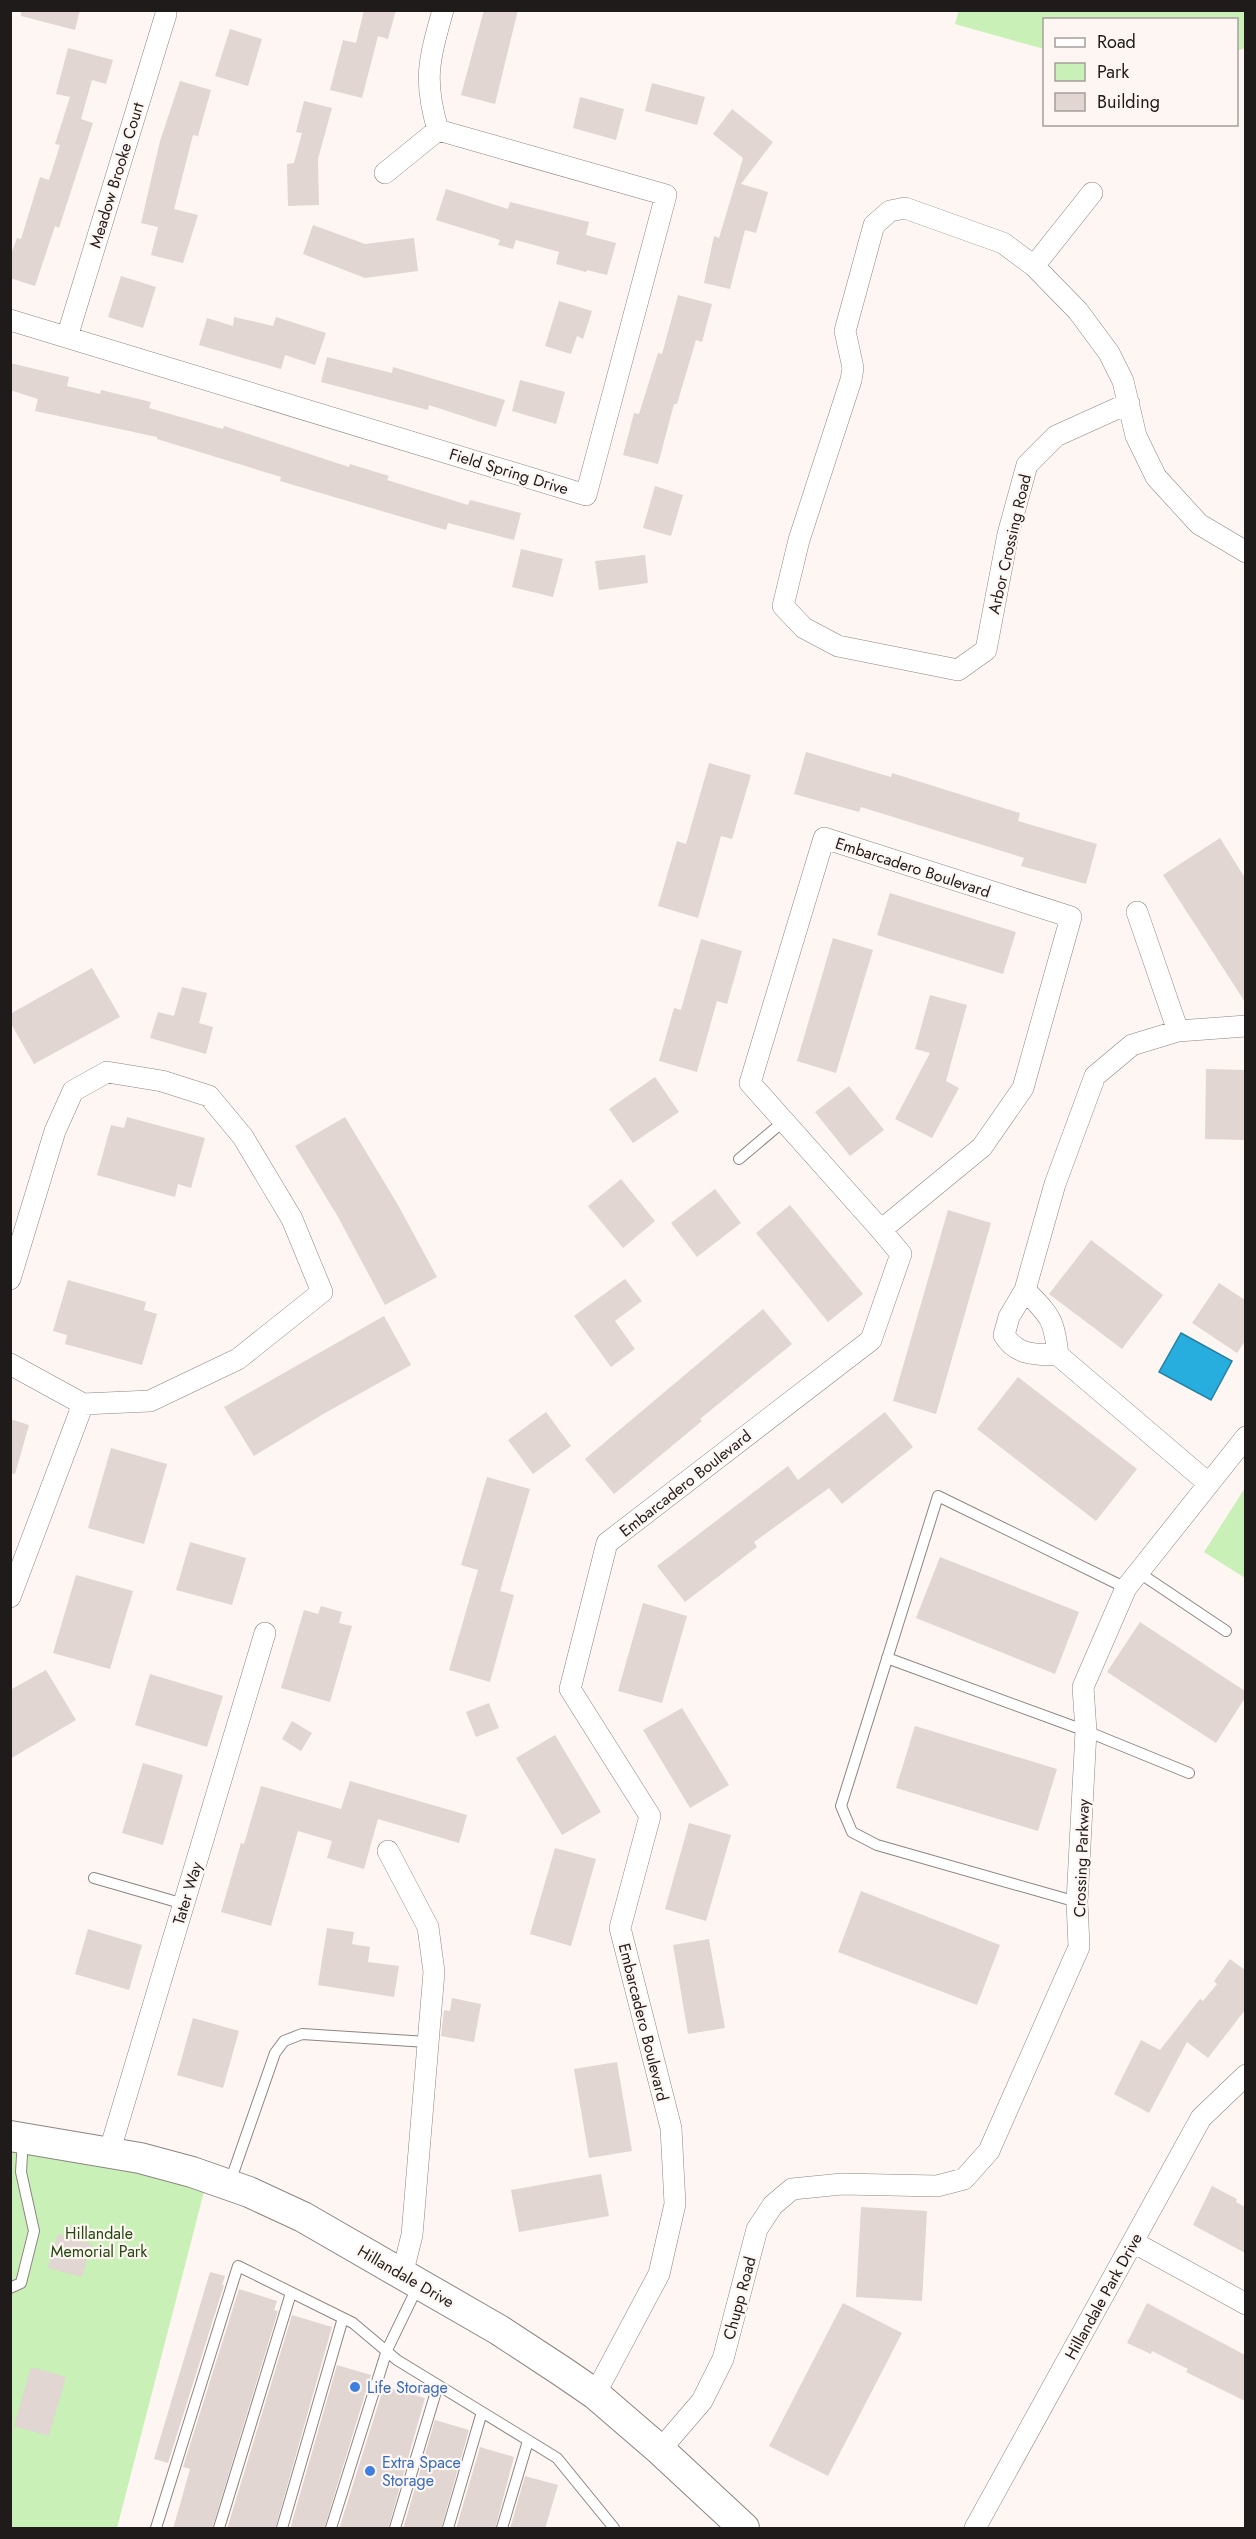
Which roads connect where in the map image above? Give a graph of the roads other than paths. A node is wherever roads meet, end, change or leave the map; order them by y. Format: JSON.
{"nodes":[{"id":1,"x":443,"y":10,"type":"edge"},
{"id":2,"x":165,"y":14,"type":"dead end"},
{"id":3,"x":438,"y":130,"type":"junction"},
{"id":4,"x":385,"y":173,"type":"dead end"},
{"id":5,"x":1092,"y":193,"type":"dead end"},
{"id":6,"x":1034,"y":266,"type":"junction"},
{"id":7,"x":10,"y":320,"type":"edge"},
{"id":8,"x":67,"y":337,"type":"junction"},
{"id":9,"x":1129,"y":403,"type":"junction"},
{"id":10,"x":1245,"y":552,"type":"edge"},
{"id":11,"x":1137,"y":912,"type":"dead end"},
{"id":12,"x":1245,"y":1026,"type":"edge"},
{"id":13,"x":1178,"y":1031,"type":"junction"},
{"id":14,"x":784,"y":1121,"type":"junction"},
{"id":15,"x":739,"y":1159,"type":"dead end"},
{"id":16,"x":881,"y":1230,"type":"junction"},
{"id":17,"x":10,"y":1279,"type":"edge"},
{"id":18,"x":1025,"y":1290,"type":"junction"},
{"id":19,"x":1059,"y":1355,"type":"junction"},
{"id":20,"x":10,"y":1364,"type":"edge"},
{"id":21,"x":83,"y":1404,"type":"junction"},
{"id":22,"x":1245,"y":1437,"type":"edge"},
{"id":23,"x":1208,"y":1483,"type":"junction"},
{"id":24,"x":1132,"y":1580,"type":"junction"},
{"id":25,"x":10,"y":1597,"type":"edge"},
{"id":26,"x":1226,"y":1631,"type":"dead end"},
{"id":27,"x":265,"y":1633,"type":"dead end"},
{"id":28,"x":887,"y":1658,"type":"junction"},
{"id":29,"x":1086,"y":1731,"type":"junction"},
{"id":30,"x":1189,"y":1773,"type":"dead end"},
{"id":31,"x":388,"y":1851,"type":"dead end"},
{"id":32,"x":94,"y":1878,"type":"dead end"},
{"id":33,"x":1077,"y":1902,"type":"junction"},
{"id":34,"x":184,"y":1904,"type":"junction"},
{"id":35,"x":427,"y":2042,"type":"junction"},
{"id":36,"x":1245,"y":2075,"type":"edge"},
{"id":37,"x":17,"y":2137,"type":"edge"},
{"id":38,"x":109,"y":2153,"type":"junction"},
{"id":39,"x":842,"y":2184,"type":"joint"},
{"id":40,"x":229,"y":2185,"type":"junction"},
{"id":41,"x":1133,"y":2242,"type":"junction"},
{"id":42,"x":411,"y":2279,"type":"junction"},
{"id":43,"x":10,"y":2288,"type":"edge"},
{"id":44,"x":291,"y":2293,"type":"junction"},
{"id":45,"x":1245,"y":2304,"type":"edge"},
{"id":46,"x":344,"y":2318,"type":"junction"},
{"id":47,"x":387,"y":2350,"type":"junction"},
{"id":48,"x":438,"y":2385,"type":"junction"},
{"id":49,"x":595,"y":2394,"type":"junction"},
{"id":50,"x":482,"y":2412,"type":"junction"},
{"id":51,"x":528,"y":2440,"type":"junction"},
{"id":52,"x":660,"y":2450,"type":"junction"},
{"id":53,"x":156,"y":2529,"type":"edge"},
{"id":54,"x":219,"y":2529,"type":"edge"},
{"id":55,"x":282,"y":2529,"type":"edge"},
{"id":56,"x":331,"y":2529,"type":"edge"},
{"id":57,"x":395,"y":2529,"type":"edge"},
{"id":58,"x":448,"y":2529,"type":"edge"},
{"id":59,"x":502,"y":2529,"type":"edge"},
{"id":60,"x":614,"y":2529,"type":"edge"},
{"id":61,"x":744,"y":2529,"type":"edge"},
{"id":62,"x":975,"y":2529,"type":"edge"}],
"edges":[{"from":1,"to":3,"type":"street"},
{"from":2,"to":8,"type":"street","name":"Meadow Brooke Court"},
{"from":3,"to":4,"type":"street"},
{"from":3,"to":8,"type":"street","name":"Field Spring Drive"},
{"from":5,"to":6,"type":"street"},
{"from":6,"to":9,"type":"street","name":"Arbor Crossing Road"},
{"from":6,"to":9,"type":"street","name":"Arbor Crossing Road"},
{"from":7,"to":8,"type":"street","name":"Field Spring Drive"},
{"from":9,"to":10,"type":"street"},
{"from":11,"to":13,"type":"street"},
{"from":12,"to":13,"type":"street"},
{"from":13,"to":18,"type":"street"},
{"from":14,"to":15,"type":"lane"},
{"from":14,"to":16,"type":"street","name":"Embarcadero Boulevard"},
{"from":14,"to":16,"type":"street","name":"Embarcadero Boulevard"},
{"from":16,"to":49,"type":"street","name":"Embarcadero Boulevard"},
{"from":17,"to":21,"type":"street"},
{"from":18,"to":19,"type":"street"},
{"from":18,"to":19,"type":"street"},
{"from":19,"to":23,"type":"street"},
{"from":20,"to":21,"type":"street"},
{"from":21,"to":25,"type":"street"},
{"from":22,"to":23,"type":"street","name":"Crossing Parkway"},
{"from":23,"to":24,"type":"street","name":"Crossing Parkway"},
{"from":24,"to":26,"type":"lane"},
{"from":24,"to":28,"type":"lane"},
{"from":24,"to":29,"type":"street","name":"Crossing Parkway"},
{"from":27,"to":34,"type":"street","name":"Tater Way"},
{"from":28,"to":29,"type":"lane"},
{"from":28,"to":33,"type":"lane"},
{"from":29,"to":30,"type":"lane"},
{"from":29,"to":33,"type":"street","name":"Crossing Parkway"},
{"from":31,"to":35,"type":"street"},
{"from":32,"to":34,"type":"lane"},
{"from":33,"to":39,"type":"street","name":"Crossing Parkway"},
{"from":34,"to":38,"type":"street","name":"Tater Way"},
{"from":35,"to":40,"type":"lane"},
{"from":35,"to":42,"type":"street"},
{"from":36,"to":41,"type":"street","name":"Hillandale Park Drive"},
{"from":37,"to":38,"type":"main road","name":"Hillandale Drive"},
{"from":37,"to":43,"type":"lane"},
{"from":38,"to":40,"type":"main road","name":"Hillandale Drive"},
{"from":39,"to":52,"type":"street","name":"Chupp Road"},
{"from":40,"to":42,"type":"main road","name":"Hillandale Drive"},
{"from":41,"to":45,"type":"street"},
{"from":41,"to":62,"type":"street","name":"Hillandale Park Drive"},
{"from":42,"to":47,"type":"lane"},
{"from":42,"to":49,"type":"main road","name":"Hillandale Drive"},
{"from":44,"to":46,"type":"lane"},
{"from":44,"to":53,"type":"lane"},
{"from":44,"to":54,"type":"lane"},
{"from":46,"to":47,"type":"lane"},
{"from":46,"to":55,"type":"lane"},
{"from":47,"to":48,"type":"lane"},
{"from":47,"to":56,"type":"lane"},
{"from":48,"to":50,"type":"lane"},
{"from":48,"to":57,"type":"lane"},
{"from":49,"to":52,"type":"main road","name":"Hillandale Drive"},
{"from":50,"to":51,"type":"lane"},
{"from":50,"to":58,"type":"lane"},
{"from":51,"to":59,"type":"lane"},
{"from":51,"to":60,"type":"lane"},
{"from":52,"to":61,"type":"main road","name":"Hillandale Drive"}]}
